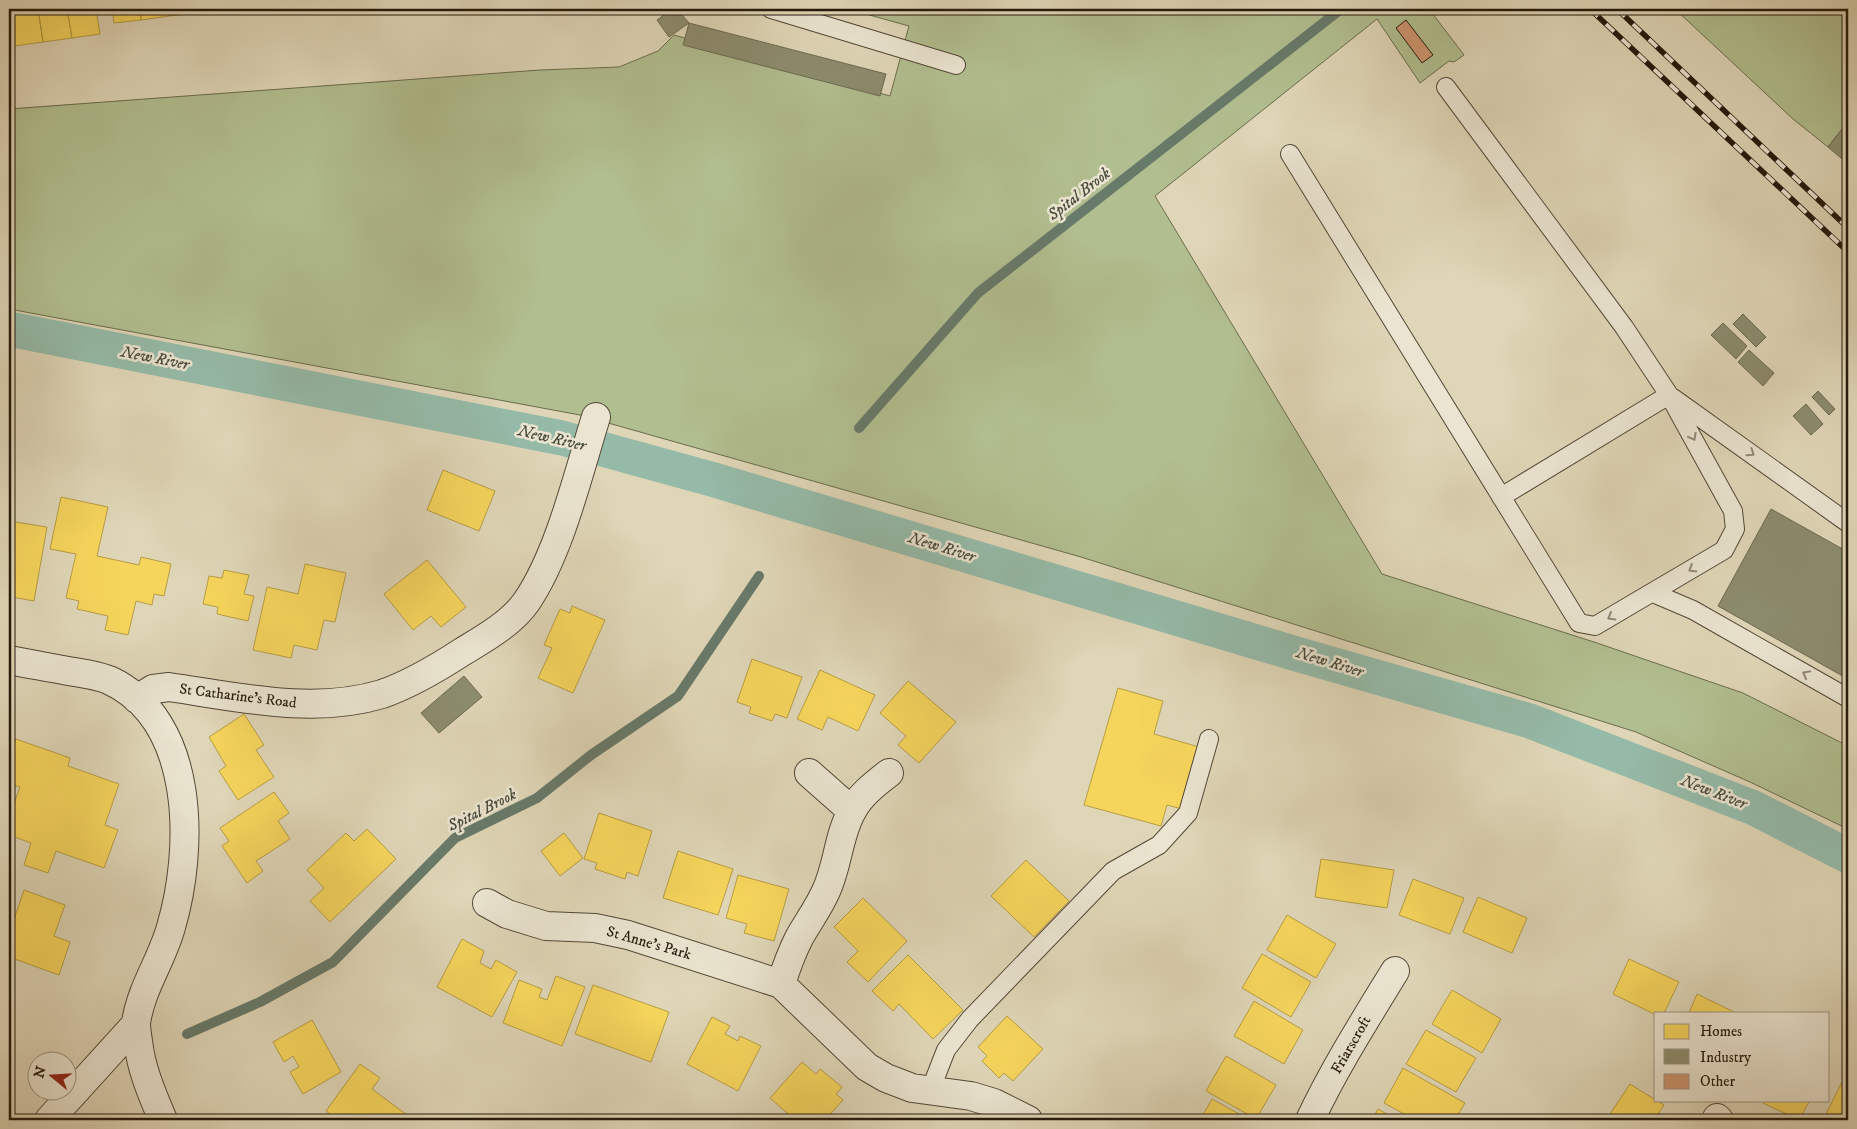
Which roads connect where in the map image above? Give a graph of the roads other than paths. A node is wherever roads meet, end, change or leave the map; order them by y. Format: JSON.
{"nodes":[{"id":1,"x":771,"y":9,"type":"edge"},
{"id":2,"x":956,"y":65,"type":"dead end"},
{"id":3,"x":1446,"y":87,"type":"dead end"},
{"id":4,"x":1290,"y":154,"type":"dead end"},
{"id":5,"x":1669,"y":395,"type":"junction"},
{"id":6,"x":596,"y":417,"type":"dead end"},
{"id":7,"x":1501,"y":496,"type":"junction"},
{"id":8,"x":1847,"y":523,"type":"edge"},
{"id":9,"x":1653,"y":593,"type":"junction"},
{"id":10,"x":9,"y":660,"type":"edge"},
{"id":11,"x":1848,"y":698,"type":"edge"},
{"id":12,"x":137,"y":699,"type":"junction"},
{"id":13,"x":1209,"y":739,"type":"dead end"},
{"id":14,"x":809,"y":773,"type":"dead end"},
{"id":15,"x":889,"y":773,"type":"dead end"},
{"id":16,"x":852,"y":811,"type":"junction"},
{"id":17,"x":487,"y":903,"type":"dead end"},
{"id":18,"x":1395,"y":972,"type":"dead end"},
{"id":19,"x":781,"y":984,"type":"junction"},
{"id":20,"x":136,"y":1024,"type":"junction"},
{"id":21,"x":930,"y":1091,"type":"junction"},
{"id":22,"x":49,"y":1120,"type":"edge"},
{"id":23,"x":163,"y":1120,"type":"edge"},
{"id":24,"x":1028,"y":1120,"type":"edge"},
{"id":25,"x":1310,"y":1120,"type":"edge"}],
"edges":[{"from":1,"to":2,"type":"lane"},
{"from":3,"to":5,"type":"lane"},
{"from":4,"to":7,"type":"lane"},
{"from":5,"to":7,"type":"lane"},
{"from":5,"to":8,"type":"lane","one_way":true},
{"from":5,"to":9,"type":"lane","one_way":true},
{"from":6,"to":12,"type":"street","name":"St Catharine's Road"},
{"from":9,"to":7,"type":"lane","one_way":true},
{"from":11,"to":9,"type":"lane","one_way":true},
{"from":10,"to":12,"type":"street"},
{"from":12,"to":20,"type":"street"},
{"from":13,"to":21,"type":"lane"},
{"from":14,"to":16,"type":"street"},
{"from":15,"to":16,"type":"street"},
{"from":16,"to":19,"type":"street"},
{"from":17,"to":19,"type":"street","name":"St Anne's Park"},
{"from":18,"to":25,"type":"street","name":"Friarscroft"},
{"from":19,"to":21,"type":"street","name":"St Anne's Park"},
{"from":20,"to":22,"type":"street"},
{"from":20,"to":23,"type":"street"},
{"from":21,"to":24,"type":"street","name":"St Anne's Park"}]}
